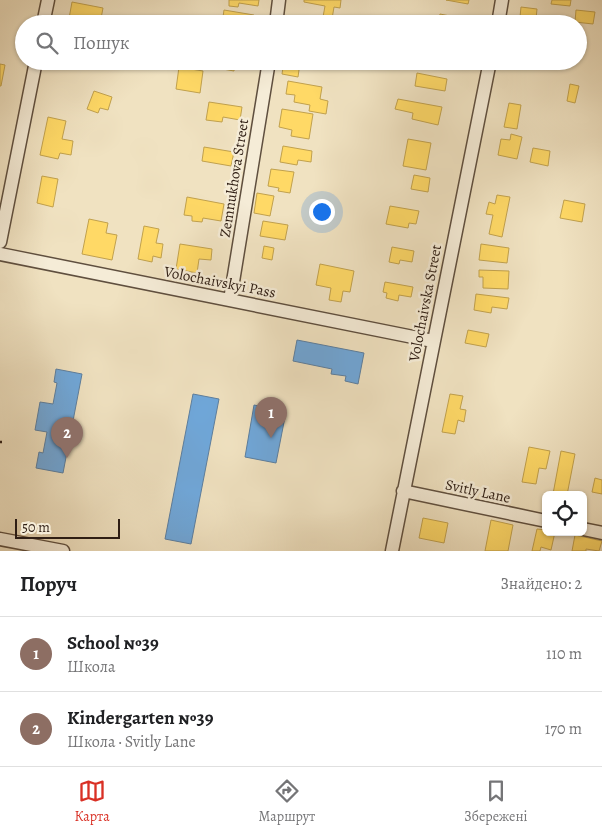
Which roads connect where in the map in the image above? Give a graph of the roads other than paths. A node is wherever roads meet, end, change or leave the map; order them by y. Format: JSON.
{"nodes":[{"id":1,"x":48,"y":0,"type":"edge"},
{"id":2,"x":280,"y":0,"type":"edge"},
{"id":3,"x":502,"y":0,"type":"edge"},
{"id":4,"x":45,"y":15,"type":"edge"},
{"id":5,"x":278,"y":15,"type":"edge"},
{"id":6,"x":500,"y":15,"type":"edge"},
{"id":7,"x":34,"y":70,"type":"edge"},
{"id":8,"x":268,"y":70,"type":"edge"},
{"id":9,"x":488,"y":70,"type":"edge"},
{"id":10,"x":0,"y":242,"type":"edge"},
{"id":11,"x":0,"y":254,"type":"edge"},
{"id":12,"x":230,"y":300,"type":"junction"},
{"id":13,"x":433,"y":341,"type":"junction"},
{"id":14,"x":404,"y":491,"type":"junction"},
{"id":15,"x":542,"y":521,"type":"edge"},
{"id":16,"x":587,"y":530,"type":"edge"},
{"id":17,"x":602,"y":533,"type":"edge"},
{"id":18,"x":0,"y":538,"type":"edge"},
{"id":19,"x":63,"y":551,"type":"edge"},
{"id":20,"x":392,"y":551,"type":"edge"}],
"edges":[{"from":1,"to":4,"type":"street"},
{"from":2,"to":5,"type":"street"},
{"from":3,"to":6,"type":"street"},
{"from":7,"to":10,"type":"street"},
{"from":8,"to":12,"type":"street","name":"Zemnukhova Street"},
{"from":9,"to":13,"type":"street","name":"Volochaivska Street"},
{"from":11,"to":12,"type":"street","name":"Volochaivskyi Pass"},
{"from":12,"to":13,"type":"street","name":"Volochaivskyi Pass"},
{"from":13,"to":14,"type":"street","name":"Volochaivska Street"},
{"from":14,"to":15,"type":"street","name":"Svitly Lane"},
{"from":14,"to":20,"type":"street","name":"Volochaivska Street"},
{"from":16,"to":17,"type":"street"},
{"from":18,"to":19,"type":"street"}]}
